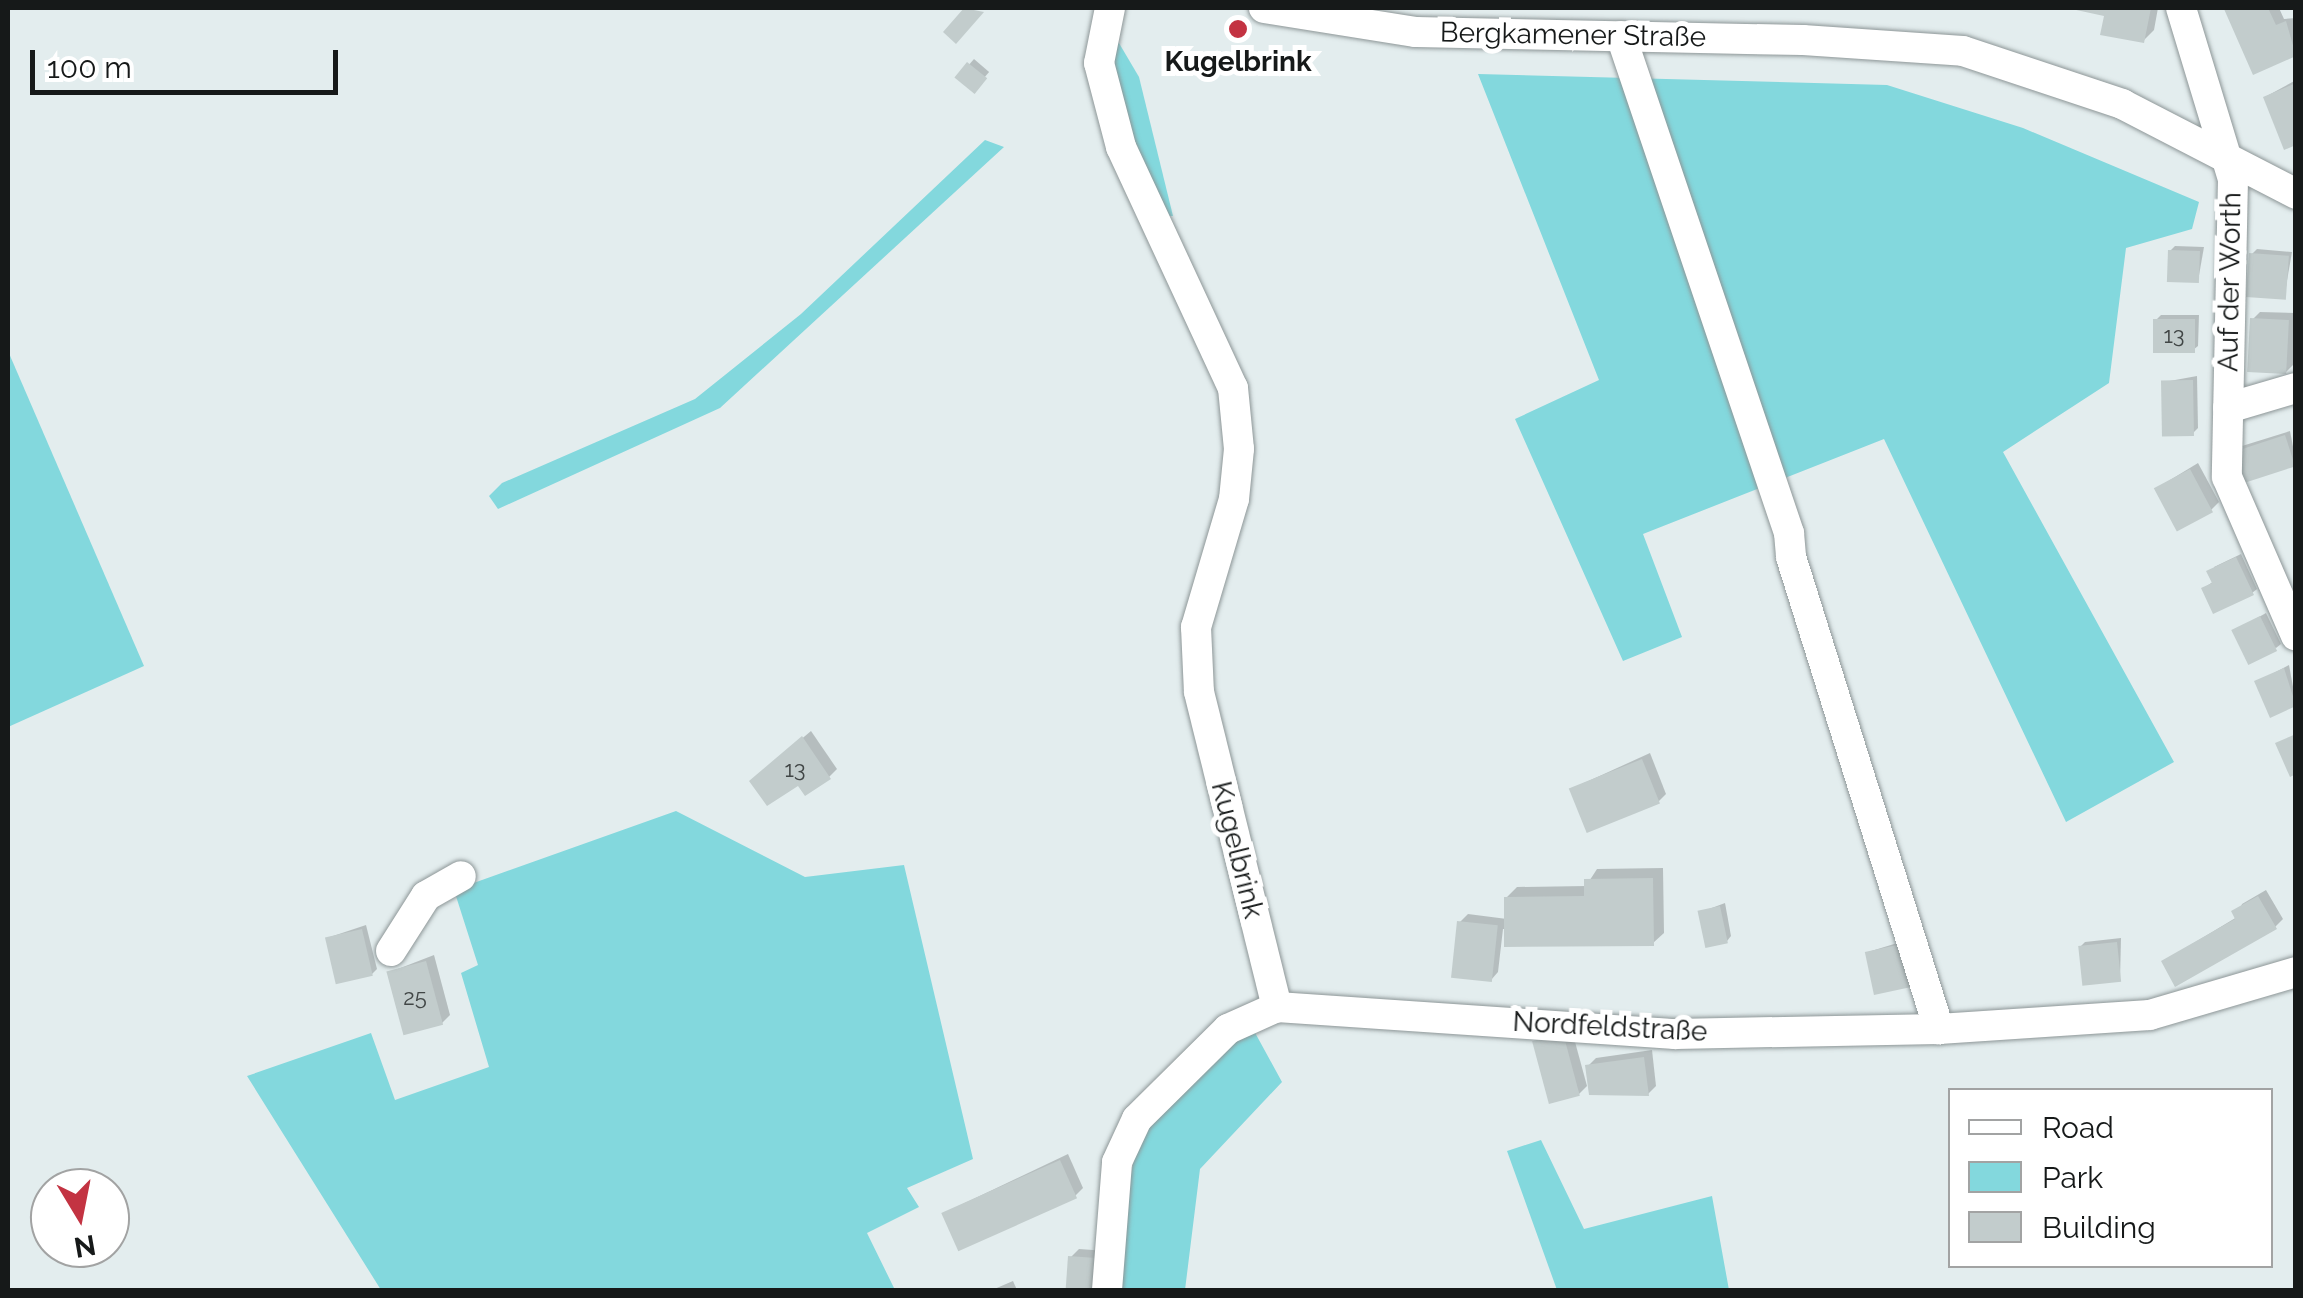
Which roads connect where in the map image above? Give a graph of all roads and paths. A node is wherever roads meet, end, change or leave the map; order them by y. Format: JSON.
{"nodes":[{"id":1,"x":1110,"y":8,"type":"edge"},
{"id":2,"x":1264,"y":8,"type":"edge"},
{"id":3,"x":2181,"y":8,"type":"edge"},
{"id":4,"x":1621,"y":36,"type":"junction"},
{"id":5,"x":2227,"y":157,"type":"junction"},
{"id":6,"x":2296,"y":194,"type":"edge"},
{"id":7,"x":2296,"y":388,"type":"edge"},
{"id":8,"x":2228,"y":408,"type":"junction"},
{"id":9,"x":2296,"y":636,"type":"edge"},
{"id":10,"x":461,"y":876,"type":"dead end"},
{"id":11,"x":391,"y":952,"type":"dead end"},
{"id":12,"x":2296,"y":972,"type":"edge"},
{"id":13,"x":1277,"y":1006,"type":"junction"},
{"id":14,"x":1939,"y":1029,"type":"junction"},
{"id":15,"x":1107,"y":1290,"type":"edge"}],
"edges":[{"from":1,"to":13,"type":"street","name":"Kugelbrink"},
{"from":2,"to":4,"type":"street","name":"Bergkamener Straße"},
{"from":3,"to":5,"type":"street","name":"Auf der Worth"},
{"from":4,"to":5,"type":"street","name":"Bergkamener Straße"},
{"from":4,"to":14,"type":"street"},
{"from":5,"to":6,"type":"street","name":"Bergkamener Straße"},
{"from":5,"to":8,"type":"street","name":"Auf der Worth"},
{"from":7,"to":8,"type":"street","name":"Auf der Worth"},
{"from":8,"to":9,"type":"street","name":"Auf der Worth"},
{"from":10,"to":11,"type":"street"},
{"from":12,"to":14,"type":"street","name":"Nordfeldstraße"},
{"from":13,"to":14,"type":"street","name":"Nordfeldstraße"},
{"from":13,"to":15,"type":"street","name":"Nordfeldstraße"}]}
